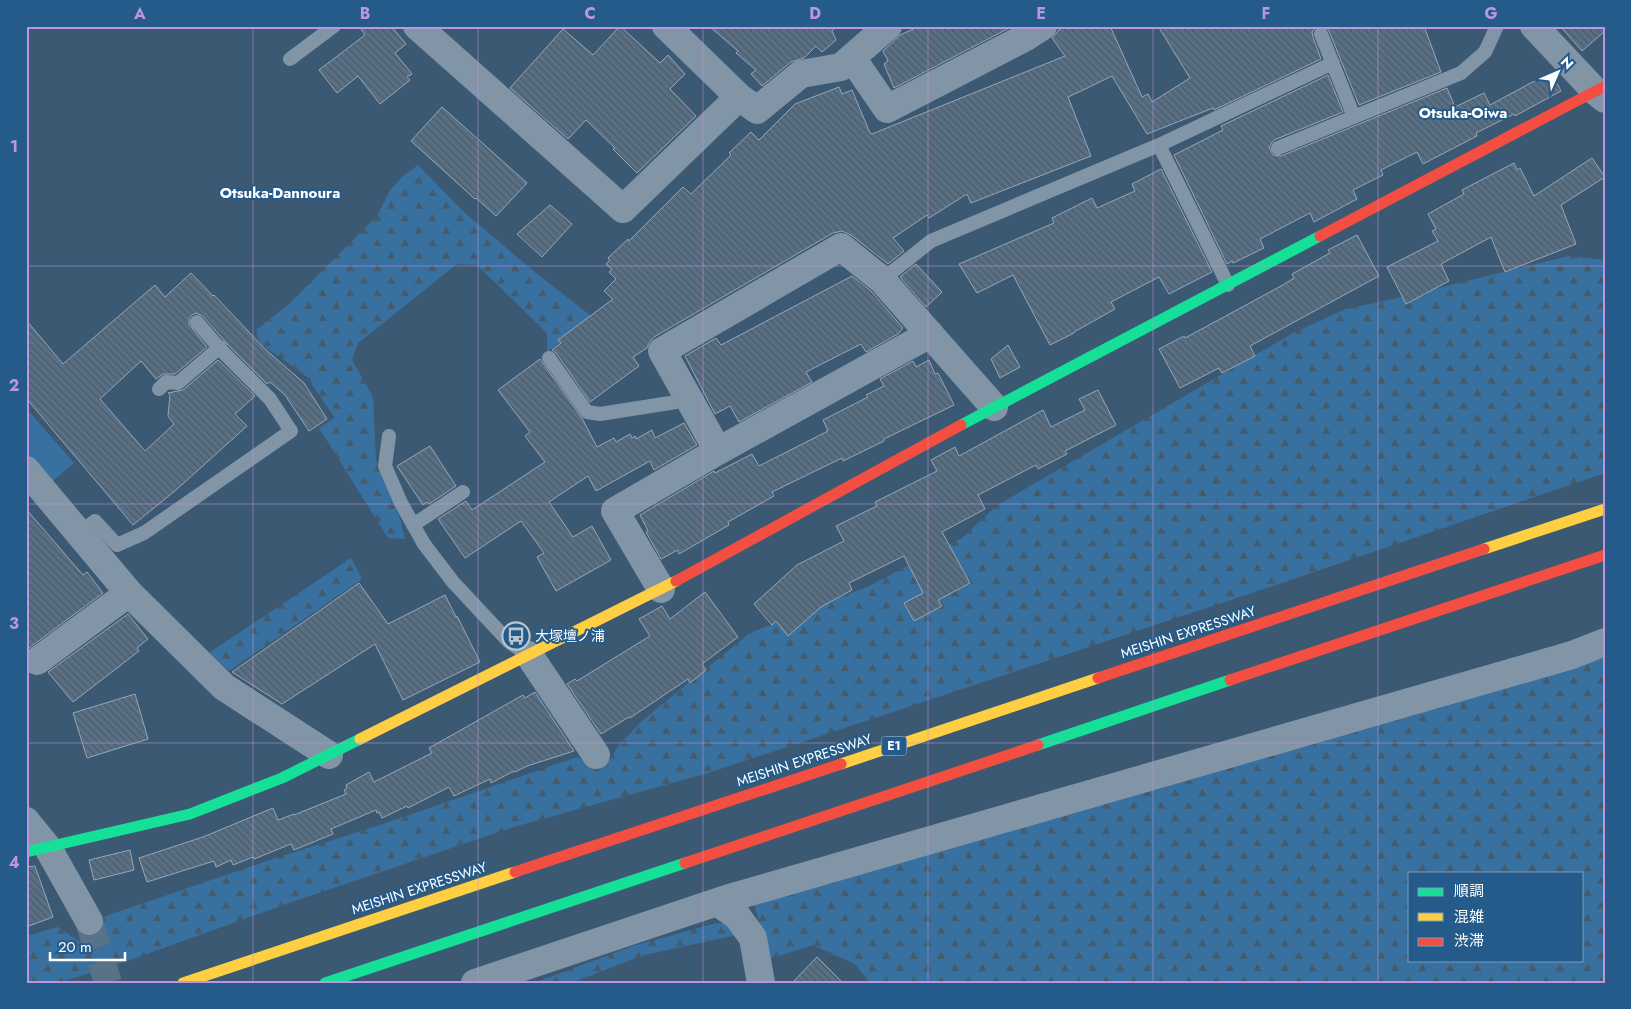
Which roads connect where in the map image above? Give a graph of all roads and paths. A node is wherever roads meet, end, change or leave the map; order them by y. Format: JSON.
{"nodes":[{"id":1,"x":334,"y":26,"type":"edge"},
{"id":2,"x":417,"y":26,"type":"edge"},
{"id":3,"x":666,"y":26,"type":"edge"},
{"id":4,"x":888,"y":26,"type":"edge"},
{"id":5,"x":1497,"y":26,"type":"edge"},
{"id":6,"x":1534,"y":26,"type":"edge"},
{"id":7,"x":1030,"y":30,"type":"edge"},
{"id":8,"x":1321,"y":34,"type":"dead end"},
{"id":9,"x":852,"y":58,"type":"junction"},
{"id":10,"x":290,"y":59,"type":"dead end"},
{"id":11,"x":1333,"y":63,"type":"junction"},
{"id":12,"x":1602,"y":92,"type":"edge"},
{"id":13,"x":740,"y":97,"type":"junction"},
{"id":14,"x":1354,"y":117,"type":"junction"},
{"id":15,"x":1159,"y":144,"type":"junction"},
{"id":16,"x":1278,"y":148,"type":"dead end"},
{"id":17,"x":882,"y":280,"type":"junction"},
{"id":18,"x":1228,"y":285,"type":"junction"},
{"id":19,"x":197,"y":322,"type":"dead end"},
{"id":20,"x":930,"y":334,"type":"junction"},
{"id":21,"x":220,"y":348,"type":"junction"},
{"id":22,"x":549,"y":358,"type":"dead end"},
{"id":23,"x":159,"y":389,"type":"dead end"},
{"id":24,"x":690,"y":400,"type":"junction"},
{"id":25,"x":994,"y":406,"type":"junction"},
{"id":26,"x":389,"y":436,"type":"dead end"},
{"id":27,"x":718,"y":452,"type":"junction"},
{"id":28,"x":26,"y":470,"type":"edge"},
{"id":29,"x":464,"y":492,"type":"dead end"},
{"id":30,"x":1605,"y":509,"type":"edge"},
{"id":31,"x":413,"y":525,"type":"junction"},
{"id":32,"x":79,"y":533,"type":"junction"},
{"id":33,"x":1605,"y":555,"type":"edge"},
{"id":34,"x":661,"y":589,"type":"junction"},
{"id":35,"x":129,"y":593,"type":"junction"},
{"id":36,"x":1605,"y":642,"type":"edge"},
{"id":37,"x":529,"y":655,"type":"junction"},
{"id":38,"x":37,"y":661,"type":"dead end"},
{"id":39,"x":329,"y":755,"type":"junction"},
{"id":40,"x":596,"y":755,"type":"dead end"},
{"id":41,"x":26,"y":821,"type":"edge"},
{"id":42,"x":37,"y":850,"type":"edge"},
{"id":43,"x":717,"y":902,"type":"junction"},
{"id":44,"x":89,"y":921,"type":"tunnel mouth"},
{"id":45,"x":183,"y":983,"type":"edge"},
{"id":46,"x":325,"y":983,"type":"edge"},
{"id":47,"x":475,"y":983,"type":"edge"},
{"id":48,"x":761,"y":983,"type":"edge"}],
"edges":[{"from":1,"to":10,"type":"lane"},
{"from":2,"to":13,"type":"street"},
{"from":3,"to":13,"type":"street"},
{"from":4,"to":9,"type":"street"},
{"from":5,"to":14,"type":"lane"},
{"from":6,"to":12,"type":"street"},
{"from":7,"to":9,"type":"street"},
{"from":8,"to":11,"type":"lane"},
{"from":9,"to":13,"type":"street"},
{"from":11,"to":14,"type":"lane"},
{"from":11,"to":15,"type":"lane"},
{"from":12,"to":18,"type":"main road"},
{"from":14,"to":16,"type":"lane"},
{"from":15,"to":17,"type":"lane"},
{"from":15,"to":18,"type":"lane"},
{"from":17,"to":20,"type":"street"},
{"from":17,"to":24,"type":"street"},
{"from":18,"to":25,"type":"main road"},
{"from":19,"to":21,"type":"lane"},
{"from":20,"to":25,"type":"street"},
{"from":20,"to":27,"type":"street"},
{"from":21,"to":23,"type":"lane"},
{"from":21,"to":32,"type":"lane"},
{"from":22,"to":24,"type":"lane"},
{"from":24,"to":27,"type":"street"},
{"from":25,"to":34,"type":"main road"},
{"from":26,"to":31,"type":"lane"},
{"from":27,"to":34,"type":"street"},
{"from":28,"to":32,"type":"street"},
{"from":29,"to":31,"type":"lane"},
{"from":30,"to":45,"type":"main road","name":"MEISHIN EXPRESSWAY","number":"E1"},
{"from":31,"to":37,"type":"lane"},
{"from":32,"to":35,"type":"street"},
{"from":33,"to":46,"type":"main road"},
{"from":34,"to":37,"type":"main road"},
{"from":35,"to":38,"type":"street"},
{"from":35,"to":39,"type":"street"},
{"from":36,"to":43,"type":"street"},
{"from":37,"to":39,"type":"main road"},
{"from":37,"to":40,"type":"street"},
{"from":39,"to":42,"type":"main road"},
{"from":41,"to":42,"type":"street"},
{"from":42,"to":44,"type":"street"},
{"from":43,"to":47,"type":"street"},
{"from":43,"to":48,"type":"street"}]}
